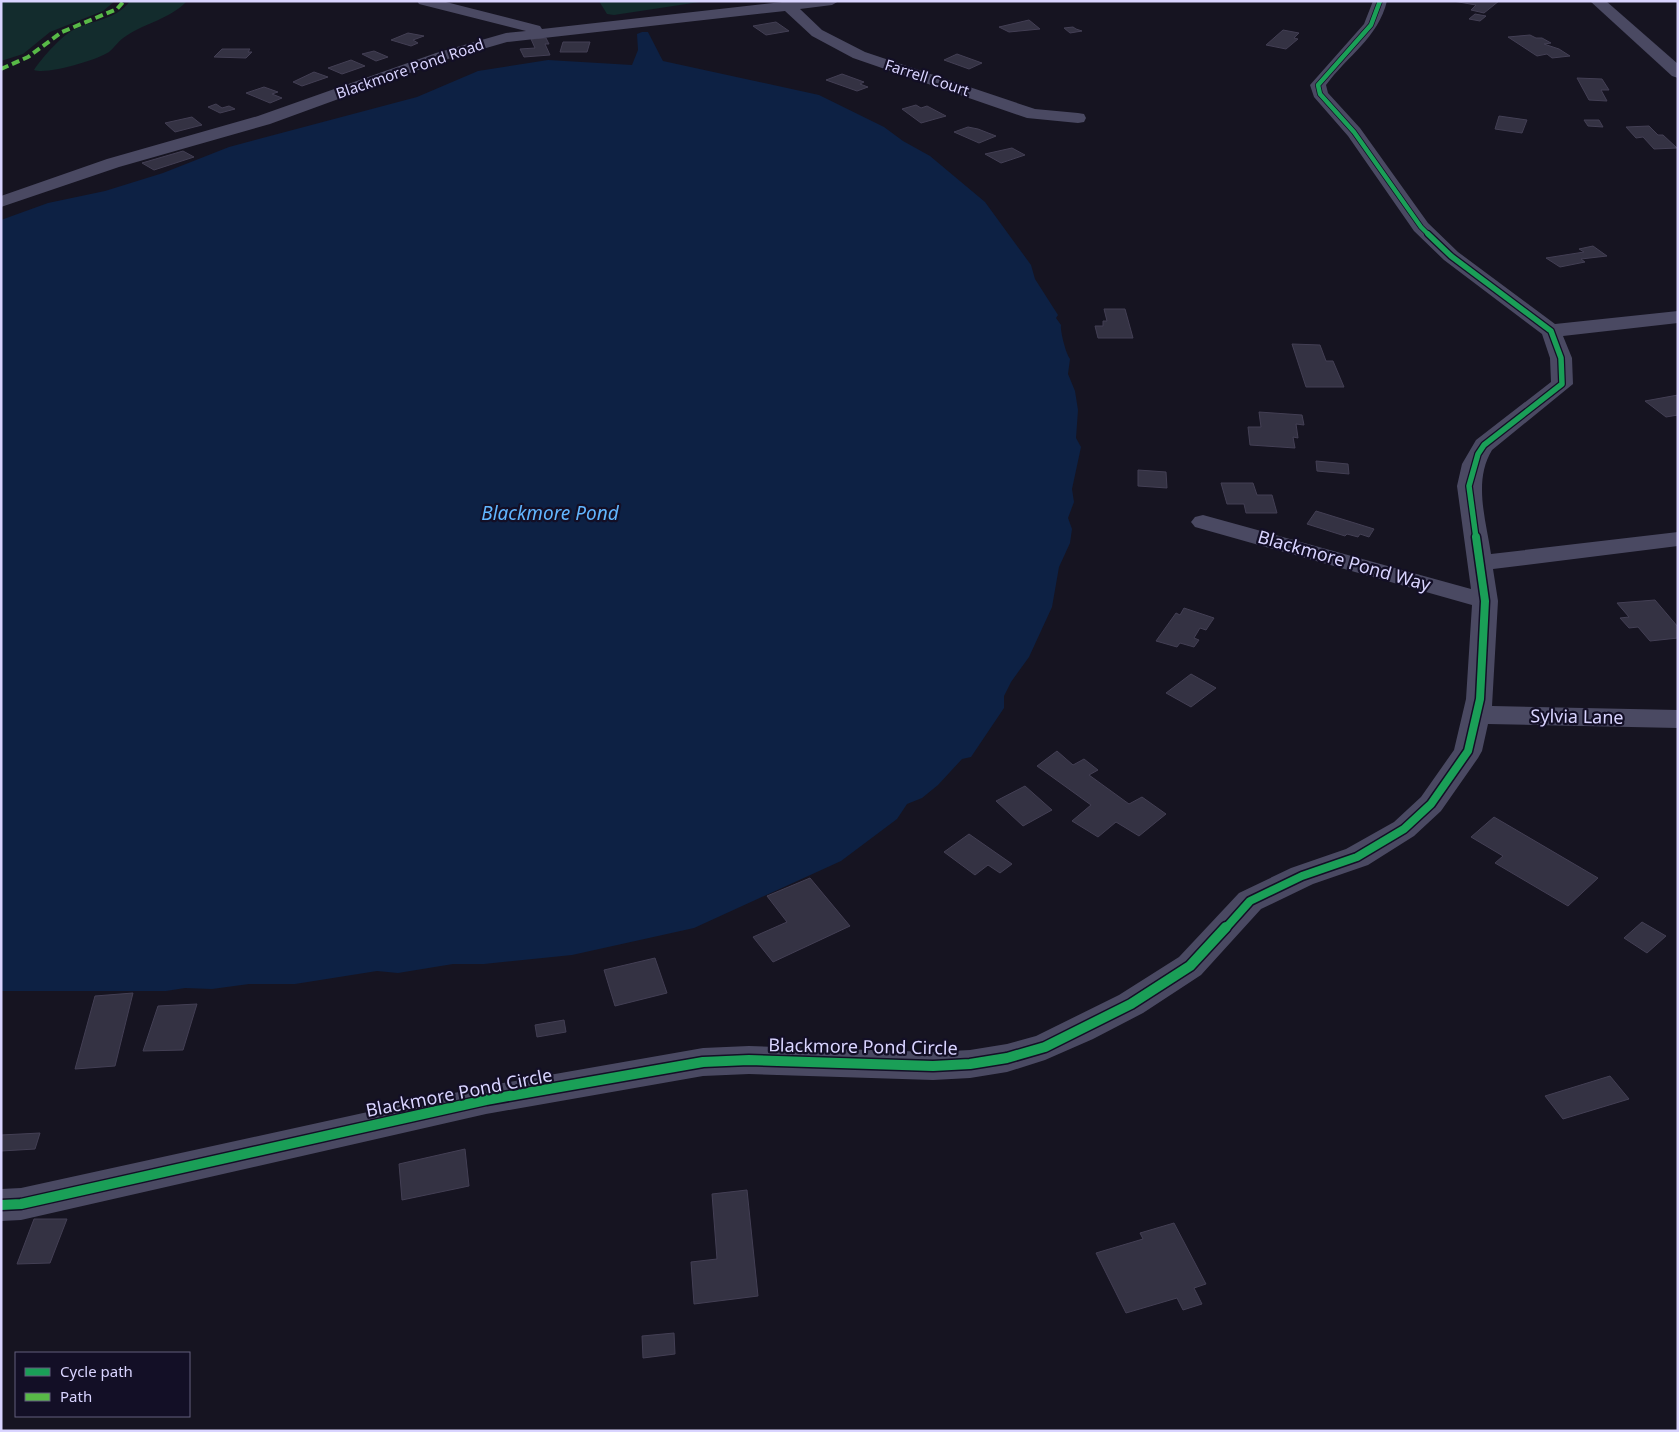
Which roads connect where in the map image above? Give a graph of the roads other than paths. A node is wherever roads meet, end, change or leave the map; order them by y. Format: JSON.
{"nodes":[{"id":1,"x":424,"y":1,"type":"edge"},
{"id":2,"x":832,"y":1,"type":"edge"},
{"id":3,"x":1380,"y":1,"type":"edge"},
{"id":4,"x":1597,"y":1,"type":"edge"},
{"id":5,"x":789,"y":7,"type":"junction"},
{"id":6,"x":546,"y":32,"type":"junction"},
{"id":7,"x":1678,"y":73,"type":"edge"},
{"id":8,"x":1078,"y":118,"type":"dead end"},
{"id":9,"x":1,"y":202,"type":"edge"},
{"id":10,"x":1678,"y":317,"type":"edge"},
{"id":11,"x":1551,"y":331,"type":"junction"},
{"id":12,"x":1203,"y":522,"type":"dead end"},
{"id":13,"x":1678,"y":539,"type":"edge"},
{"id":14,"x":1480,"y":563,"type":"junction"},
{"id":15,"x":1484,"y":601,"type":"junction"},
{"id":16,"x":1477,"y":715,"type":"junction"},
{"id":17,"x":1678,"y":719,"type":"edge"},
{"id":18,"x":1,"y":1205,"type":"edge"}],
"edges":[{"from":1,"to":6,"type":"street"},
{"from":2,"to":5,"type":"street","name":"Blackmore Pond Road"},
{"from":3,"to":11,"type":"street"},
{"from":4,"to":7,"type":"street"},
{"from":5,"to":6,"type":"street","name":"Blackmore Pond Road"},
{"from":5,"to":8,"type":"street","name":"Farrell Court"},
{"from":6,"to":9,"type":"street","name":"Blackmore Pond Road"},
{"from":10,"to":11,"type":"street"},
{"from":11,"to":14,"type":"street","name":"Blackmore Pond Circle"},
{"from":12,"to":15,"type":"street","name":"Blackmore Pond Way"},
{"from":13,"to":14,"type":"street"},
{"from":14,"to":15,"type":"street","name":"Blackmore Pond Circle"},
{"from":15,"to":16,"type":"street","name":"Blackmore Pond Circle"},
{"from":16,"to":17,"type":"street","name":"Sylvia Lane"},
{"from":16,"to":18,"type":"street","name":"Blackmore Pond Circle"}]}
